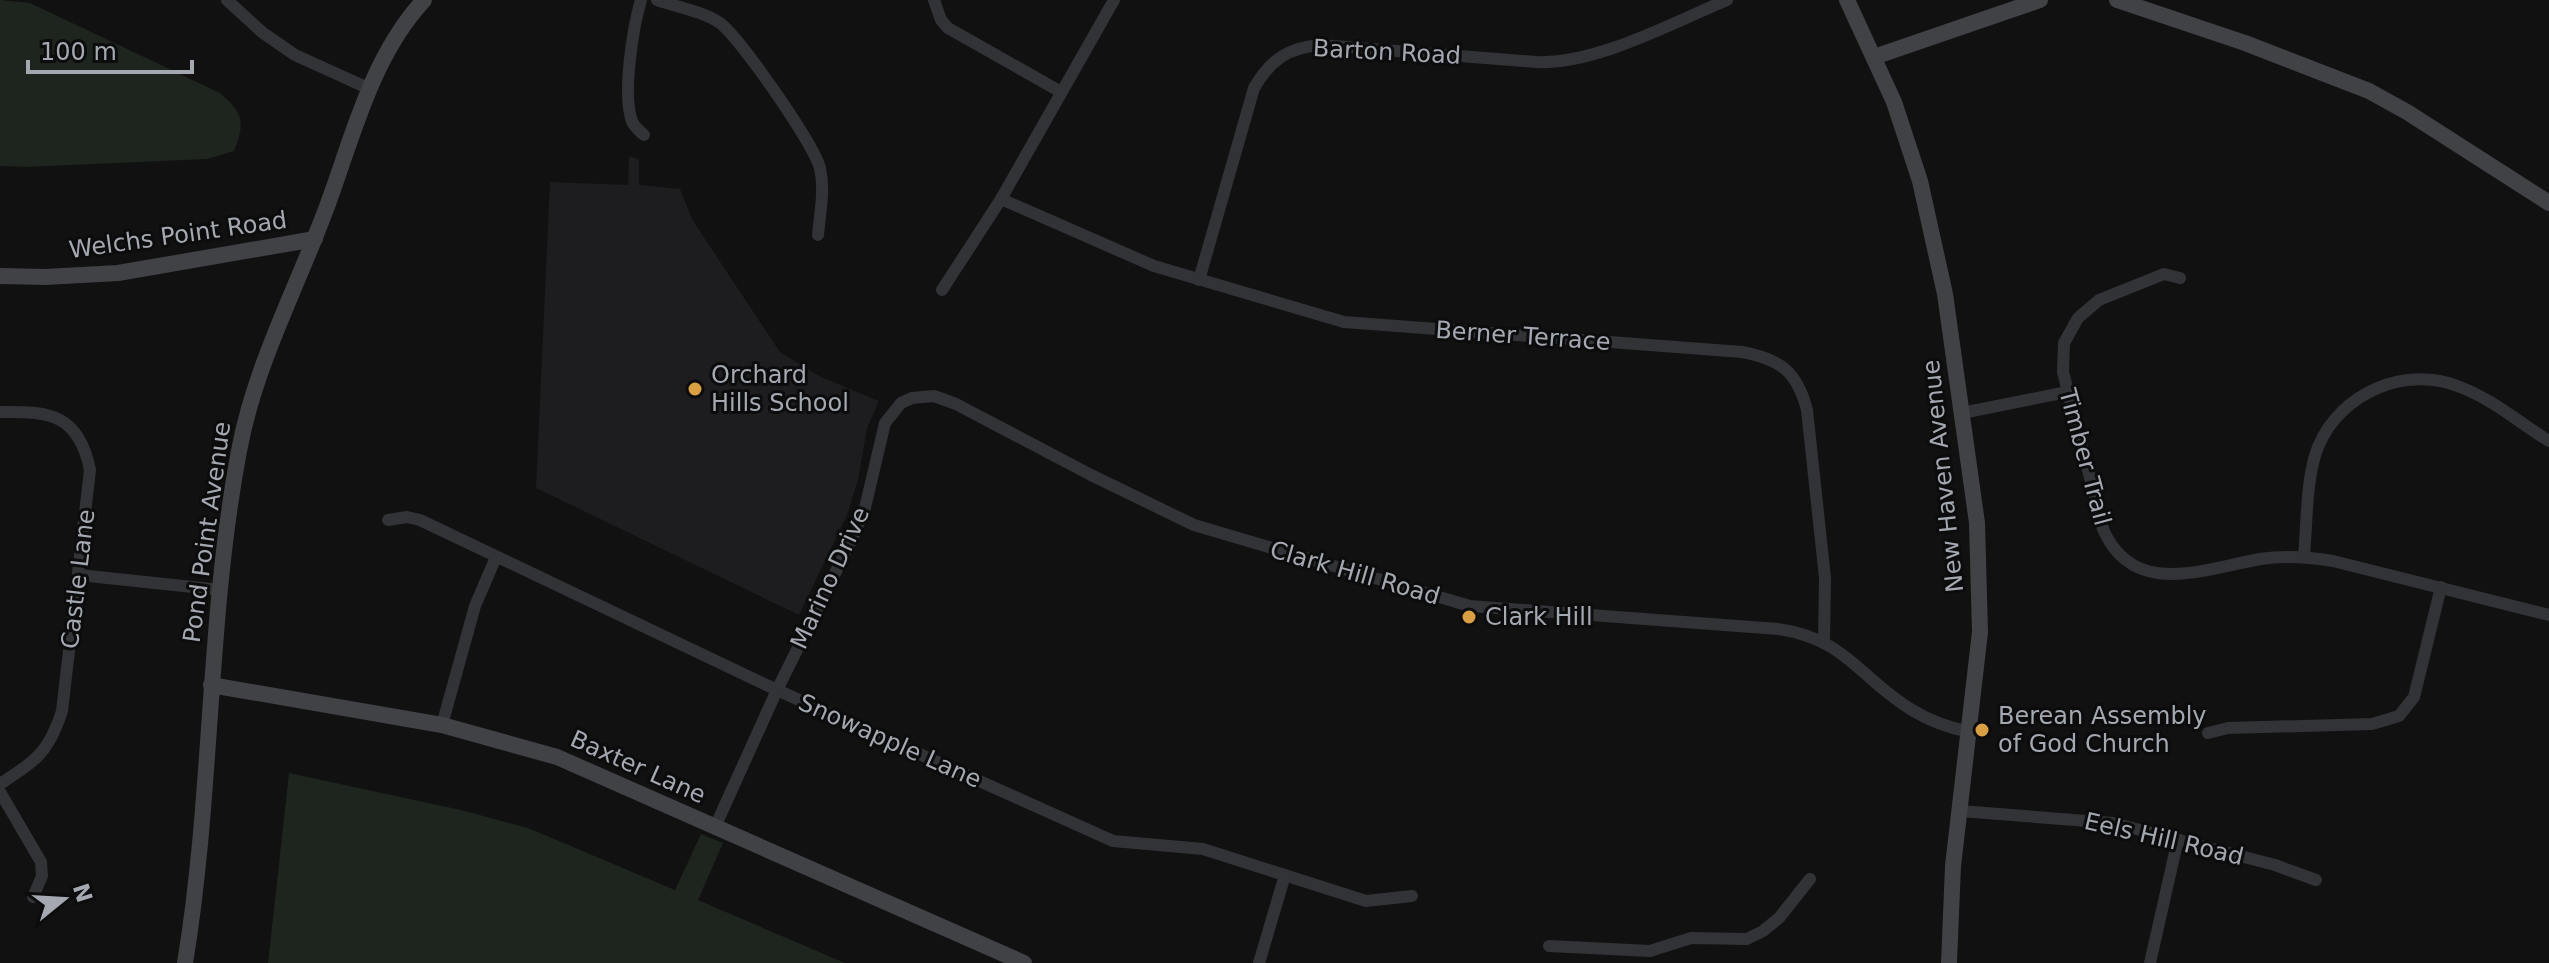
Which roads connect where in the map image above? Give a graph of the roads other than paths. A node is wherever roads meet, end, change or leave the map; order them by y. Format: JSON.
{"nodes":[{"id":1,"x":227,"y":0,"type":"edge"},
{"id":2,"x":424,"y":0,"type":"edge"},
{"id":3,"x":641,"y":0,"type":"edge"},
{"id":4,"x":657,"y":0,"type":"edge"},
{"id":5,"x":934,"y":0,"type":"edge"},
{"id":6,"x":1114,"y":0,"type":"edge"},
{"id":7,"x":1727,"y":0,"type":"edge"},
{"id":8,"x":1847,"y":0,"type":"edge"},
{"id":9,"x":2040,"y":0,"type":"edge"},
{"id":10,"x":2117,"y":0,"type":"edge"},
{"id":11,"x":1874,"y":57,"type":"junction"},
{"id":12,"x":370,"y":89,"type":"junction"},
{"id":13,"x":1061,"y":92,"type":"junction"},
{"id":14,"x":644,"y":135,"type":"dead end"},
{"id":15,"x":1001,"y":199,"type":"junction"},
{"id":16,"x":2549,"y":203,"type":"edge"},
{"id":17,"x":818,"y":235,"type":"dead end"},
{"id":18,"x":315,"y":239,"type":"junction"},
{"id":19,"x":0,"y":276,"type":"edge"},
{"id":20,"x":2180,"y":278,"type":"dead end"},
{"id":21,"x":1199,"y":280,"type":"junction"},
{"id":22,"x":942,"y":290,"type":"dead end"},
{"id":23,"x":2067,"y":392,"type":"junction"},
{"id":24,"x":934,"y":396,"type":"joint"},
{"id":25,"x":0,"y":412,"type":"edge"},
{"id":26,"x":1962,"y":413,"type":"junction"},
{"id":27,"x":2549,"y":441,"type":"edge"},
{"id":28,"x":388,"y":520,"type":"dead end"},
{"id":29,"x":2304,"y":556,"type":"junction"},
{"id":30,"x":496,"y":557,"type":"junction"},
{"id":31,"x":79,"y":575,"type":"junction"},
{"id":32,"x":2441,"y":587,"type":"junction"},
{"id":33,"x":221,"y":590,"type":"junction"},
{"id":34,"x":2549,"y":615,"type":"edge"},
{"id":35,"x":1824,"y":641,"type":"junction"},
{"id":36,"x":211,"y":685,"type":"junction"},
{"id":37,"x":777,"y":690,"type":"junction"},
{"id":38,"x":442,"y":725,"type":"junction"},
{"id":39,"x":1970,"y":732,"type":"junction"},
{"id":40,"x":2208,"y":733,"type":"dead end"},
{"id":41,"x":0,"y":784,"type":"edge"},
{"id":42,"x":0,"y":792,"type":"edge"},
{"id":43,"x":1960,"y":811,"type":"junction"},
{"id":44,"x":715,"y":827,"type":"junction"},
{"id":45,"x":2178,"y":839,"type":"junction"},
{"id":46,"x":1285,"y":875,"type":"junction"},
{"id":47,"x":1810,"y":879,"type":"dead end"},
{"id":48,"x":2316,"y":880,"type":"dead end"},
{"id":49,"x":1412,"y":896,"type":"dead end"},
{"id":50,"x":33,"y":897,"type":"dead end"},
{"id":51,"x":1549,"y":946,"type":"dead end"},
{"id":52,"x":1650,"y":957,"type":"edge"},
{"id":53,"x":185,"y":963,"type":"edge"},
{"id":54,"x":1024,"y":963,"type":"edge"},
{"id":55,"x":1259,"y":963,"type":"edge"},
{"id":56,"x":1949,"y":963,"type":"edge"},
{"id":57,"x":2150,"y":963,"type":"edge"}],
"edges":[{"from":1,"to":12,"type":"street"},
{"from":2,"to":12,"type":"main road","name":"Pond Point Avenue"},
{"from":3,"to":14,"type":"street"},
{"from":4,"to":17,"type":"street"},
{"from":5,"to":13,"type":"street"},
{"from":6,"to":13,"type":"street"},
{"from":7,"to":21,"type":"street","name":"Barton Road"},
{"from":8,"to":11,"type":"main road","name":"New Haven Avenue"},
{"from":9,"to":11,"type":"main road"},
{"from":10,"to":16,"type":"main road"},
{"from":11,"to":26,"type":"main road","name":"New Haven Avenue"},
{"from":12,"to":18,"type":"main road","name":"Pond Point Avenue"},
{"from":13,"to":15,"type":"street"},
{"from":15,"to":21,"type":"street","name":"Berner Terrace"},
{"from":15,"to":22,"type":"street"},
{"from":18,"to":19,"type":"main road","name":"Welchs Point Road"},
{"from":18,"to":33,"type":"main road","name":"Pond Point Avenue"},
{"from":20,"to":23,"type":"street","name":"Timber Trail"},
{"from":21,"to":35,"type":"street","name":"Berner Terrace"},
{"from":23,"to":26,"type":"street"},
{"from":23,"to":29,"type":"street","name":"Timber Trail"},
{"from":24,"to":35,"type":"street","name":"Clark Hill Road"},
{"from":24,"to":37,"type":"street","name":"Marino Drive"},
{"from":25,"to":31,"type":"street","name":"Castle Lane"},
{"from":26,"to":39,"type":"main road","name":"New Haven Avenue"},
{"from":27,"to":29,"type":"street"},
{"from":28,"to":30,"type":"street","name":"Snowapple Lane"},
{"from":29,"to":32,"type":"street","name":"Timber Trail"},
{"from":30,"to":37,"type":"street","name":"Snowapple Lane"},
{"from":30,"to":38,"type":"street"},
{"from":31,"to":33,"type":"street"},
{"from":31,"to":41,"type":"street","name":"Castle Lane"},
{"from":32,"to":34,"type":"street","name":"Timber Trail"},
{"from":32,"to":40,"type":"street"},
{"from":33,"to":36,"type":"main road","name":"Pond Point Avenue"},
{"from":35,"to":39,"type":"street","name":"Clark Hill Road"},
{"from":36,"to":38,"type":"main road","name":"Baxter Lane"},
{"from":36,"to":53,"type":"main road","name":"Pond Point Avenue"},
{"from":37,"to":44,"type":"street","name":"Marino Drive"},
{"from":37,"to":46,"type":"street","name":"Snowapple Lane"},
{"from":38,"to":44,"type":"main road","name":"Baxter Lane"},
{"from":39,"to":43,"type":"main road","name":"New Haven Avenue"},
{"from":42,"to":50,"type":"street"},
{"from":43,"to":45,"type":"street","name":"Eels Hill Road"},
{"from":43,"to":56,"type":"main road","name":"New Haven Avenue"},
{"from":44,"to":54,"type":"main road","name":"Baxter Lane"},
{"from":45,"to":48,"type":"street","name":"Eels Hill Road"},
{"from":45,"to":57,"type":"street"},
{"from":46,"to":49,"type":"street","name":"Snowapple Lane"},
{"from":46,"to":55,"type":"street"},
{"from":47,"to":52,"type":"street"},
{"from":51,"to":52,"type":"street"}]}
